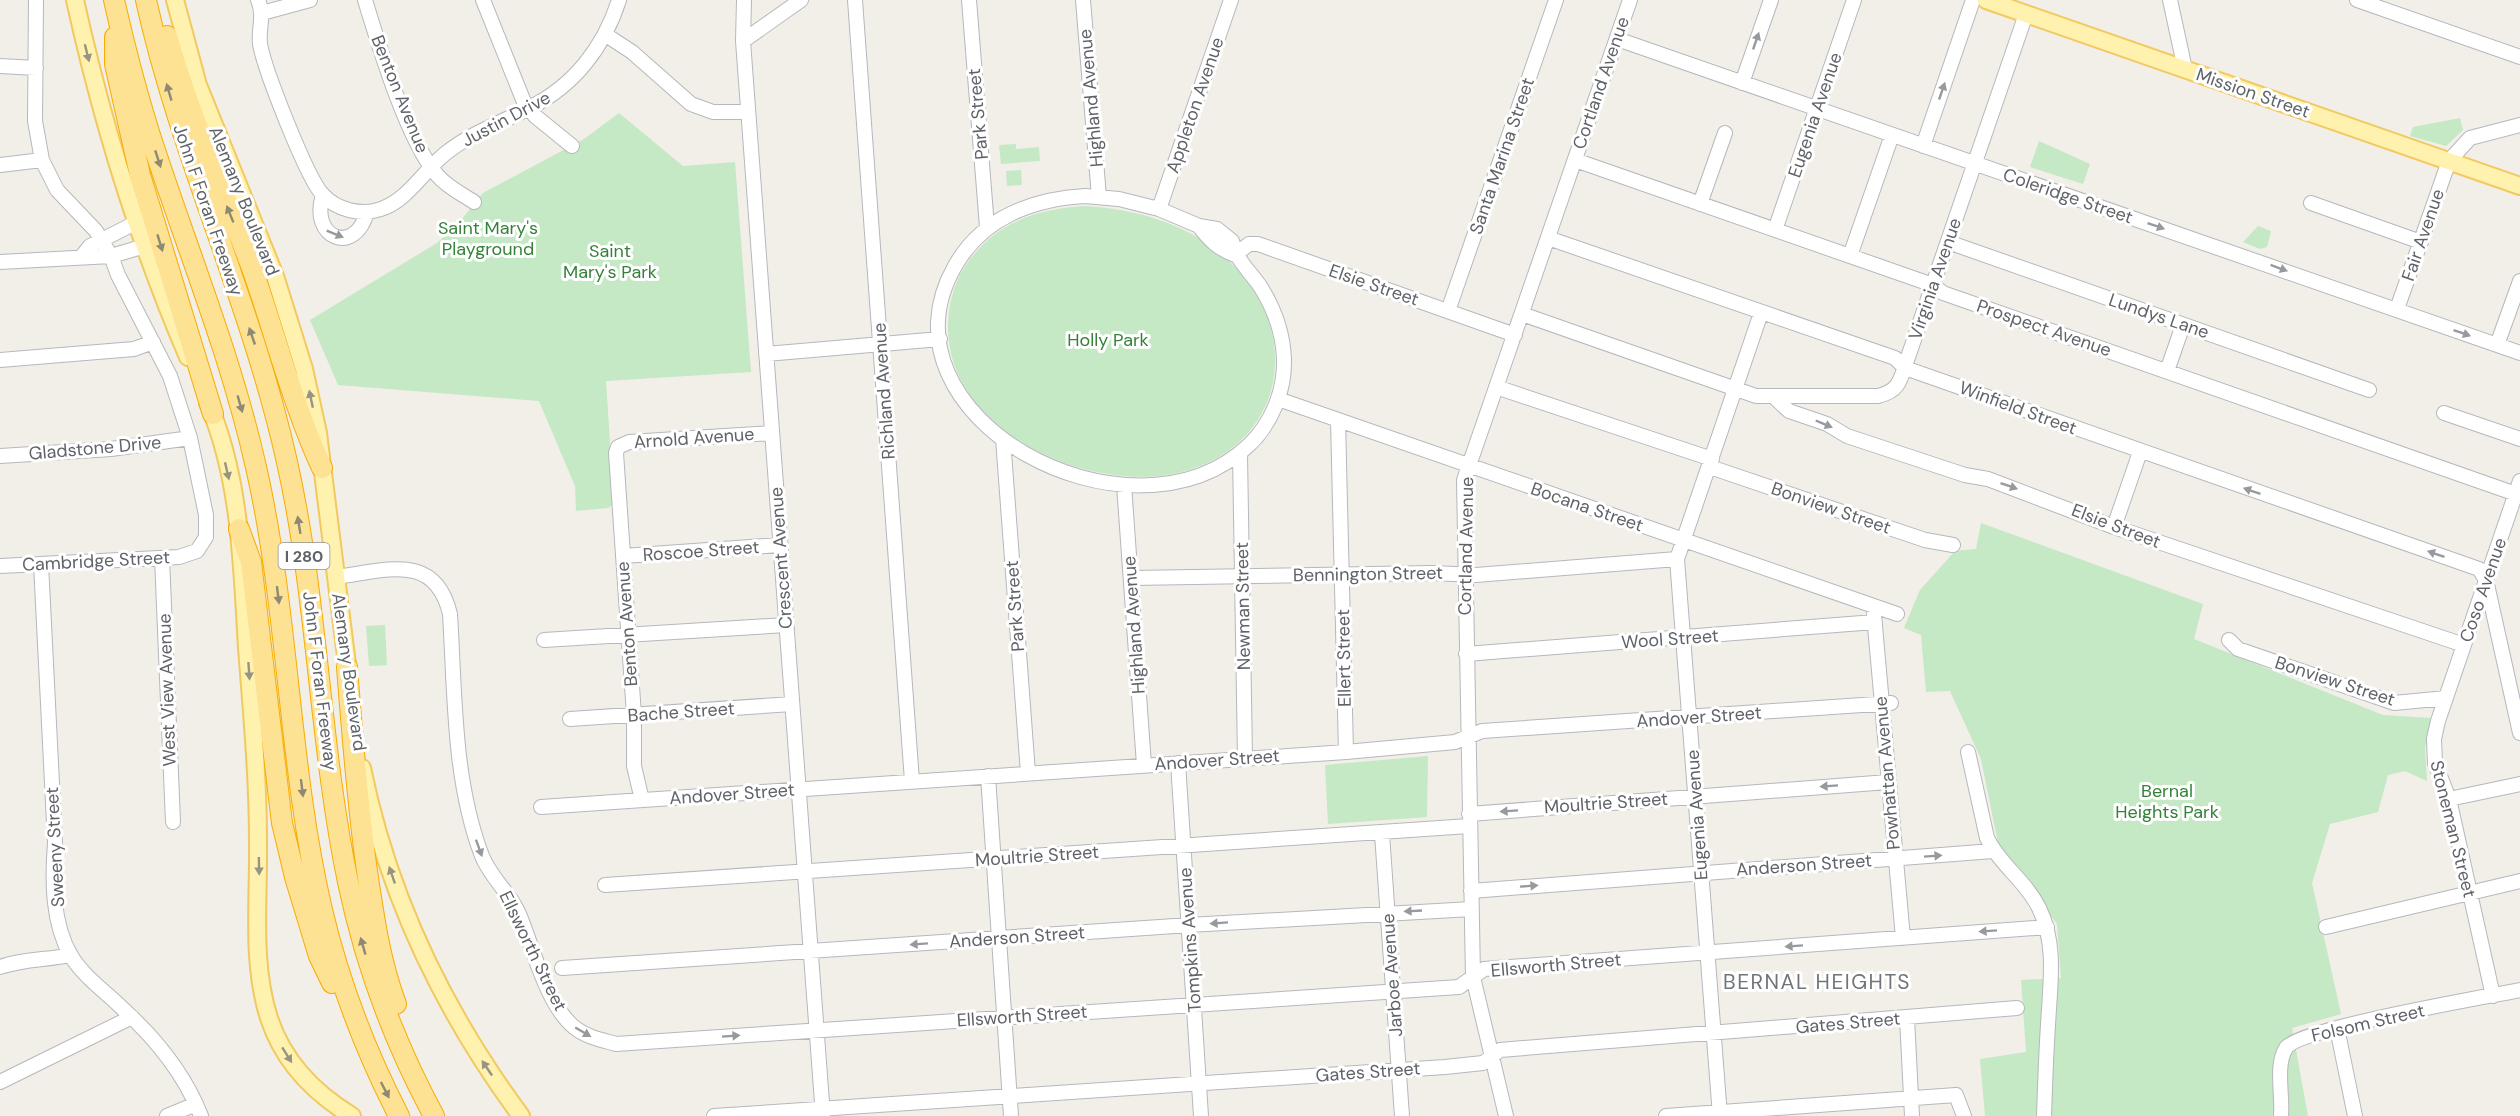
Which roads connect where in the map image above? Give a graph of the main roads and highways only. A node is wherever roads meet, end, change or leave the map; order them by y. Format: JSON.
{"nodes":[{"id":1,"x":75,"y":0,"type":"edge"},
{"id":2,"x":146,"y":0,"type":"edge"},
{"id":3,"x":157,"y":0,"type":"edge"},
{"id":4,"x":175,"y":0,"type":"edge"},
{"id":5,"x":1986,"y":0,"type":"edge"},
{"id":6,"x":115,"y":1,"type":"edge"},
{"id":7,"x":2520,"y":186,"type":"edge"},
{"id":8,"x":213,"y":414,"type":"junction"},
{"id":9,"x":322,"y":468,"type":"junction"},
{"id":10,"x":239,"y":529,"type":"junction"},
{"id":11,"x":348,"y":667,"type":"junction"},
{"id":12,"x":373,"y":1063,"type":"junction"},
{"id":13,"x":345,"y":1112,"type":"edge"},
{"id":14,"x":399,"y":1116,"type":"edge"},
{"id":15,"x":436,"y":1116,"type":"edge"},
{"id":16,"x":521,"y":1116,"type":"edge"}],
"edges":[{"from":1,"to":8,"type":"main road","one_way":true},
{"from":15,"to":2,"type":"highway","name":"John F Foran Freeway","number":"I 280","one_way":true},
{"from":9,"to":3,"type":"highway","one_way":true},
{"from":9,"to":4,"type":"main road","name":"Alemany Boulevard","one_way":true},
{"from":5,"to":7,"type":"main road","name":"Mission Street"},
{"from":6,"to":8,"type":"highway","one_way":true},
{"from":6,"to":12,"type":"highway","name":"John F Foran Freeway","number":"I 280","one_way":true},
{"from":8,"to":10,"type":"main road","one_way":true},
{"from":9,"to":11,"type":"main road","name":"Alemany Boulevard"},
{"from":10,"to":12,"type":"highway"},
{"from":10,"to":13,"type":"main road","one_way":true},
{"from":11,"to":15,"type":"highway"},
{"from":16,"to":11,"type":"main road","name":"Alemany Boulevard","one_way":true},
{"from":12,"to":14,"type":"highway","name":"John F Foran Freeway","number":"I 280","one_way":true}]}
